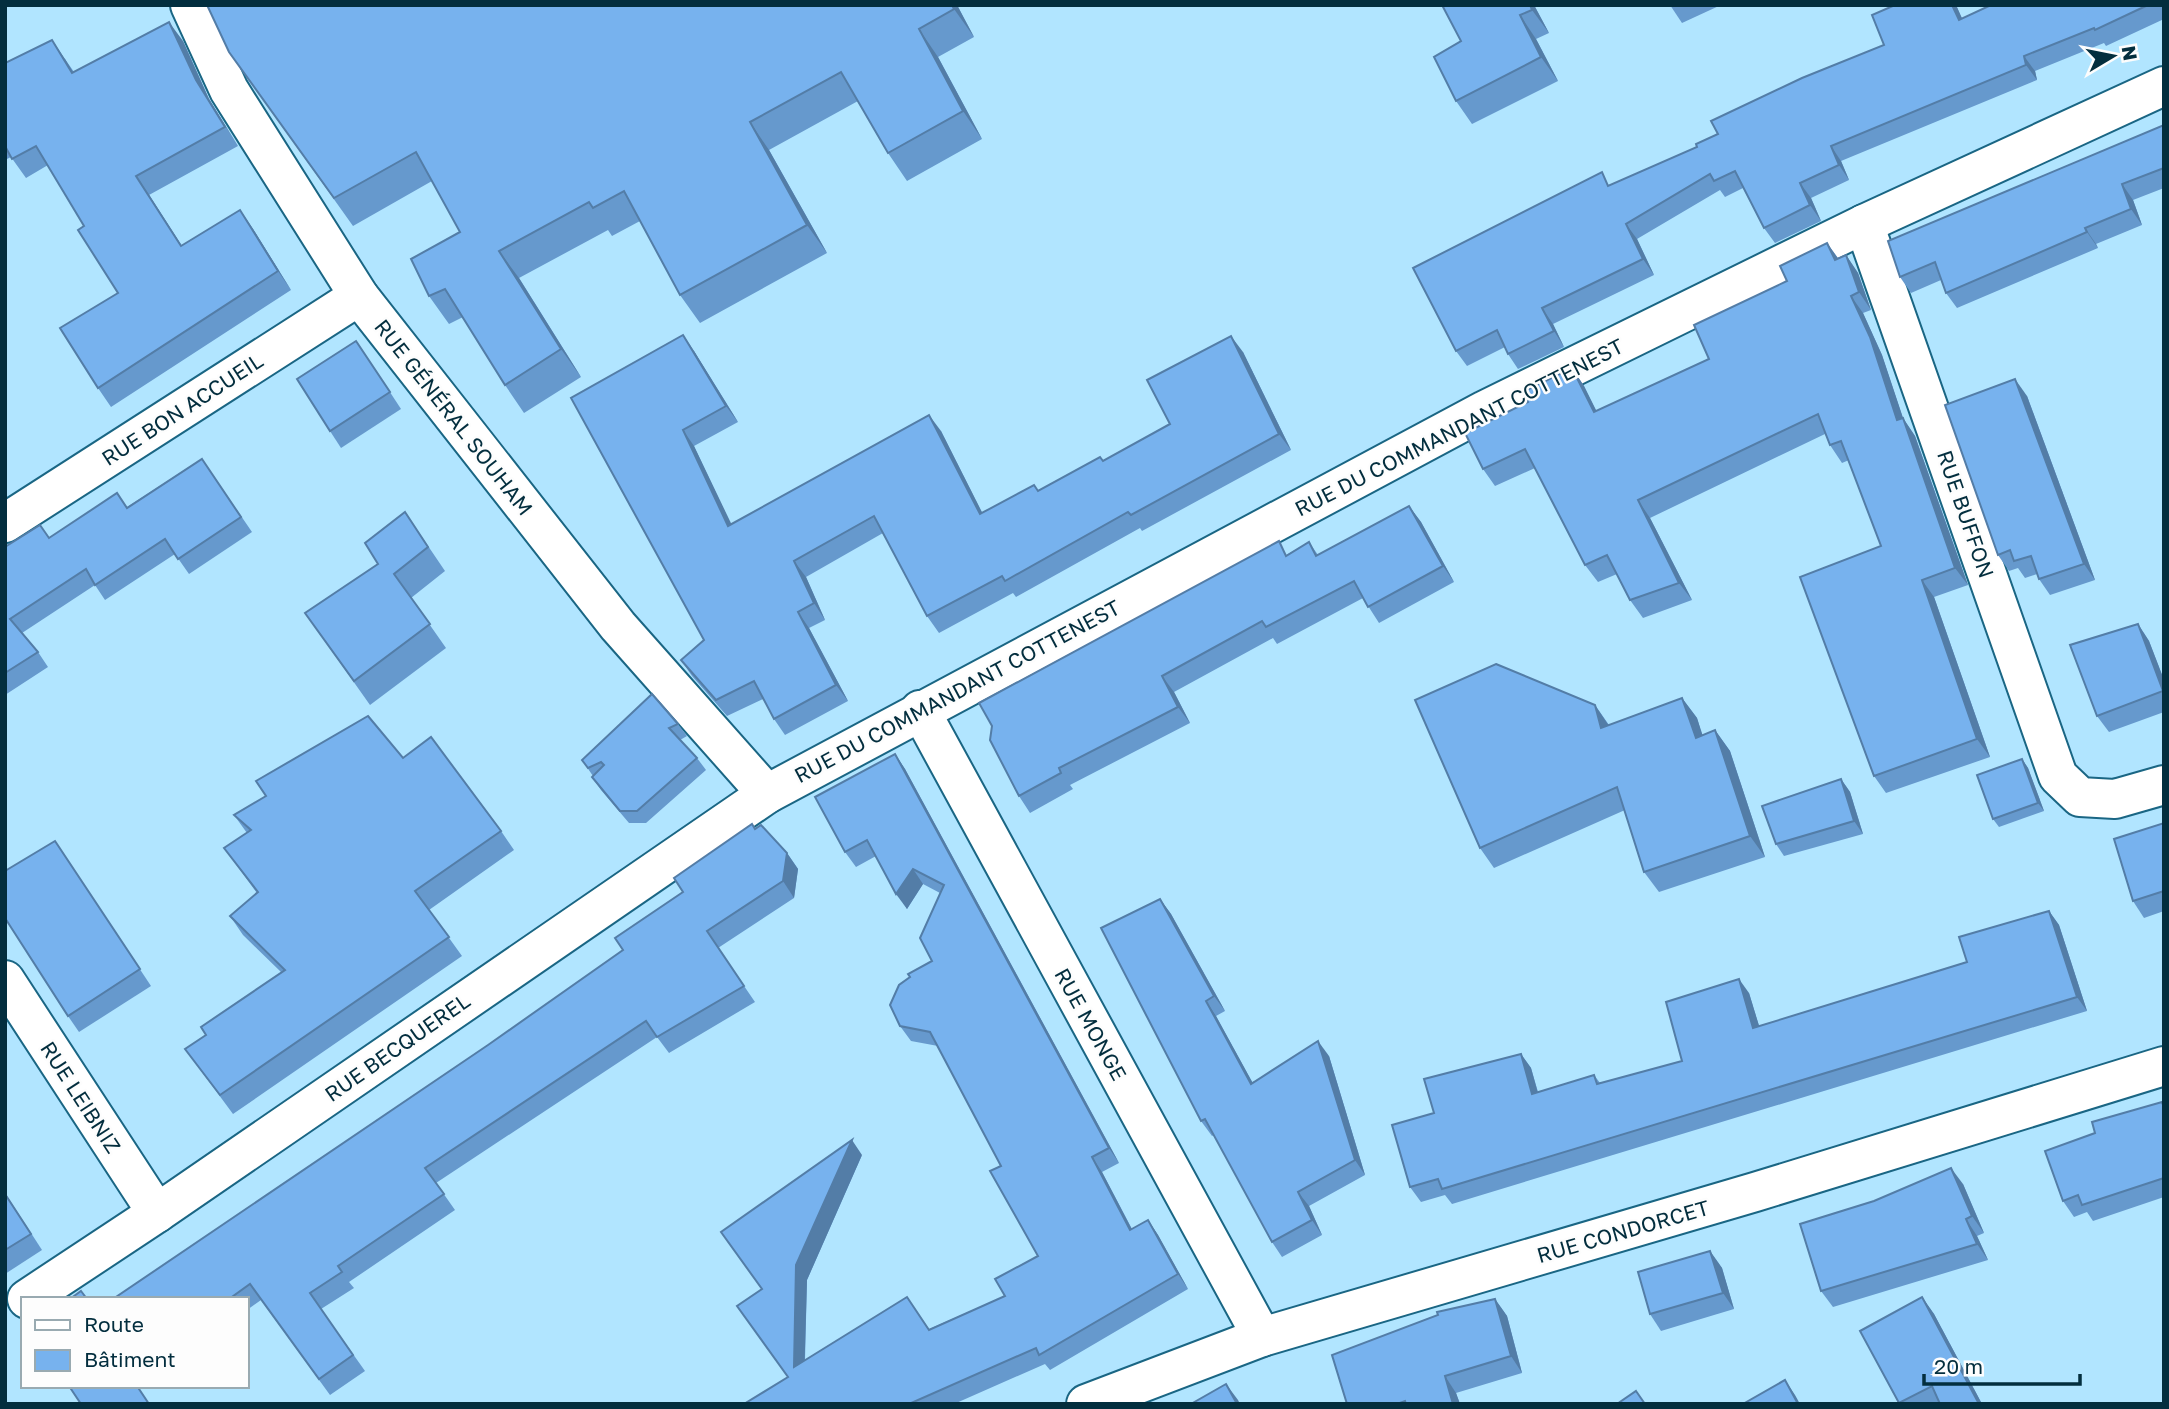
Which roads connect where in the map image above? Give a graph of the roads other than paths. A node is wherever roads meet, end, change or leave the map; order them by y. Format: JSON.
{"nodes":[{"id":1,"x":190,"y":5,"type":"edge"},
{"id":2,"x":2164,"y":86,"type":"edge"},
{"id":3,"x":1864,"y":224,"type":"junction"},
{"id":4,"x":359,"y":296,"type":"junction"},
{"id":5,"x":5,"y":523,"type":"edge"},
{"id":6,"x":920,"y":710,"type":"junction"},
{"id":7,"x":2164,"y":785,"type":"edge"},
{"id":8,"x":767,"y":794,"type":"junction"},
{"id":9,"x":5,"y":980,"type":"edge"},
{"id":10,"x":2164,"y":1066,"type":"edge"},
{"id":11,"x":157,"y":1213,"type":"junction"},
{"id":12,"x":30,"y":1297,"type":"edge"},
{"id":13,"x":21,"y":1303,"type":"edge"},
{"id":14,"x":5,"y":1313,"type":"edge"},
{"id":15,"x":1262,"y":1337,"type":"junction"},
{"id":16,"x":1086,"y":1404,"type":"edge"}],
"edges":[{"from":1,"to":4,"type":"street","name":"RUE GÉNÉRAL SOUHAM"},
{"from":2,"to":3,"type":"street","name":"RUE DU COMMANDANT COTTENEST"},
{"from":3,"to":6,"type":"street","name":"RUE DU COMMANDANT COTTENEST"},
{"from":3,"to":7,"type":"street","name":"RUE BUFFON"},
{"from":4,"to":5,"type":"street","name":"RUE BON ACCUEIL"},
{"from":4,"to":8,"type":"street","name":"RUE GÉNÉRAL SOUHAM"},
{"from":6,"to":8,"type":"street","name":"RUE DU COMMANDANT COTTENEST"},
{"from":6,"to":15,"type":"street","name":"RUE MONGE"},
{"from":8,"to":11,"type":"street","name":"RUE BECQUEREL"},
{"from":9,"to":11,"type":"street","name":"RUE LEIBNIZ"},
{"from":10,"to":15,"type":"street","name":"RUE CONDORCET"},
{"from":11,"to":12,"type":"street","name":"RUE BECQUEREL"},
{"from":13,"to":14,"type":"street","name":"RUE BECQUEREL"},
{"from":15,"to":16,"type":"street","name":"RUE CONDORCET"}]}
